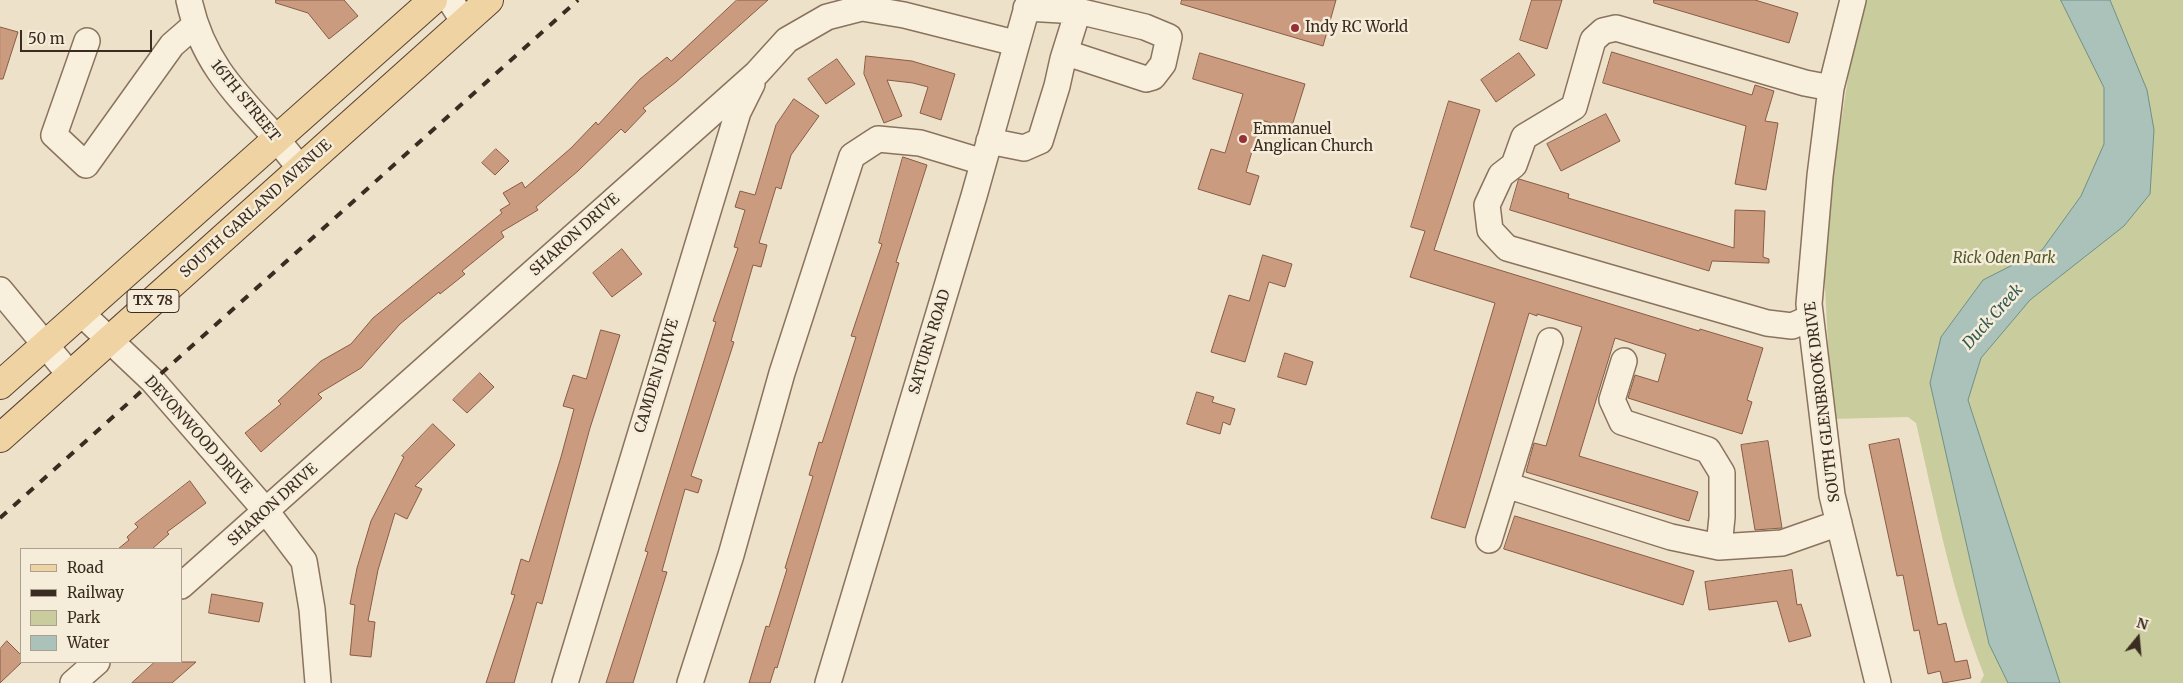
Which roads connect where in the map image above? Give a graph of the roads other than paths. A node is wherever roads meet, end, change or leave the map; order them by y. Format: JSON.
{"nodes":[{"id":1,"x":189,"y":0,"type":"edge"},
{"id":2,"x":489,"y":0,"type":"edge"},
{"id":3,"x":1853,"y":0,"type":"edge"},
{"id":4,"x":422,"y":3,"type":"edge"},
{"id":5,"x":1028,"y":4,"type":"edge"},
{"id":6,"x":457,"y":11,"type":"edge"},
{"id":7,"x":1078,"y":11,"type":"junction"},
{"id":8,"x":195,"y":26,"type":"junction"},
{"id":9,"x":87,"y":41,"type":"dead end"},
{"id":10,"x":1015,"y":43,"type":"junction"},
{"id":11,"x":1063,"y":59,"type":"junction"},
{"id":12,"x":757,"y":73,"type":"junction"},
{"id":13,"x":1832,"y":88,"type":"junction"},
{"id":14,"x":276,"y":139,"type":"junction"},
{"id":15,"x":986,"y":151,"type":"junction"},
{"id":16,"x":301,"y":169,"type":"junction"},
{"id":17,"x":0,"y":290,"type":"edge"},
{"id":18,"x":82,"y":314,"type":"junction"},
{"id":19,"x":8,"y":316,"type":"edge"},
{"id":20,"x":1810,"y":318,"type":"junction"},
{"id":21,"x":109,"y":341,"type":"junction"},
{"id":22,"x":1550,"y":341,"type":"dead end"},
{"id":23,"x":46,"y":344,"type":"junction"},
{"id":24,"x":1624,"y":361,"type":"dead end"},
{"id":25,"x":71,"y":376,"type":"junction"},
{"id":26,"x":0,"y":385,"type":"edge"},
{"id":27,"x":0,"y":438,"type":"edge"},
{"id":28,"x":1506,"y":485,"type":"junction"},
{"id":29,"x":266,"y":511,"type":"junction"},
{"id":30,"x":1839,"y":523,"type":"junction"},
{"id":31,"x":1488,"y":540,"type":"dead end"},
{"id":32,"x":1719,"y":548,"type":"junction"},
{"id":33,"x":182,"y":585,"type":"edge"},
{"id":34,"x":95,"y":663,"type":"edge"},
{"id":35,"x":73,"y":683,"type":"edge"},
{"id":36,"x":318,"y":683,"type":"edge"},
{"id":37,"x":565,"y":683,"type":"edge"},
{"id":38,"x":690,"y":683,"type":"edge"},
{"id":39,"x":828,"y":683,"type":"edge"},
{"id":40,"x":1878,"y":683,"type":"edge"}],
"edges":[{"from":1,"to":8,"type":"street","name":"16TH STREET"},
{"from":2,"to":6,"type":"main road","name":"SOUTH GARLAND AVENUE","number":"TX 78"},
{"from":3,"to":13,"type":"street","name":"SOUTH GLENBROOK DRIVE"},
{"from":4,"to":14,"type":"main road","number":"TX 78"},
{"from":5,"to":7,"type":"street"},
{"from":5,"to":10,"type":"street","name":"SATURN ROAD"},
{"from":6,"to":16,"type":"main road","name":"SOUTH GARLAND AVENUE","number":"TX 78"},
{"from":7,"to":11,"type":"street"},
{"from":7,"to":11,"type":"street"},
{"from":8,"to":9,"type":"street"},
{"from":8,"to":14,"type":"street","name":"16TH STREET"},
{"from":10,"to":12,"type":"street","name":"SHARON DRIVE"},
{"from":10,"to":15,"type":"street","name":"SATURN ROAD"},
{"from":11,"to":15,"type":"street"},
{"from":12,"to":29,"type":"street","name":"SHARON DRIVE"},
{"from":12,"to":37,"type":"street","name":"CAMDEN DRIVE"},
{"from":13,"to":20,"type":"street","name":"SOUTH GLENBROOK DRIVE"},
{"from":13,"to":20,"type":"street"},
{"from":14,"to":16,"type":"street","name":"16TH STREET"},
{"from":14,"to":18,"type":"main road","number":"TX 78"},
{"from":15,"to":38,"type":"street"},
{"from":15,"to":39,"type":"street","name":"SATURN ROAD"},
{"from":16,"to":21,"type":"main road","name":"SOUTH GARLAND AVENUE","number":"TX 78"},
{"from":17,"to":19,"type":"street"},
{"from":18,"to":21,"type":"street","name":"DEVONWOOD DRIVE"},
{"from":18,"to":23,"type":"main road","number":"TX 78"},
{"from":19,"to":23,"type":"street"},
{"from":20,"to":30,"type":"street","name":"SOUTH GLENBROOK DRIVE"},
{"from":21,"to":25,"type":"main road","name":"SOUTH GARLAND AVENUE","number":"TX 78"},
{"from":21,"to":29,"type":"street","name":"DEVONWOOD DRIVE"},
{"from":22,"to":28,"type":"street"},
{"from":23,"to":25,"type":"street"},
{"from":23,"to":26,"type":"main road","number":"TX 78"},
{"from":24,"to":32,"type":"street"},
{"from":25,"to":27,"type":"main road","name":"SOUTH GARLAND AVENUE","number":"TX 78"},
{"from":28,"to":31,"type":"street"},
{"from":28,"to":32,"type":"street"},
{"from":29,"to":33,"type":"street","name":"SHARON DRIVE"},
{"from":29,"to":36,"type":"street","name":"DEVONWOOD DRIVE"},
{"from":30,"to":32,"type":"street"},
{"from":30,"to":40,"type":"street","name":"SOUTH GLENBROOK DRIVE"},
{"from":34,"to":35,"type":"street"}]}
